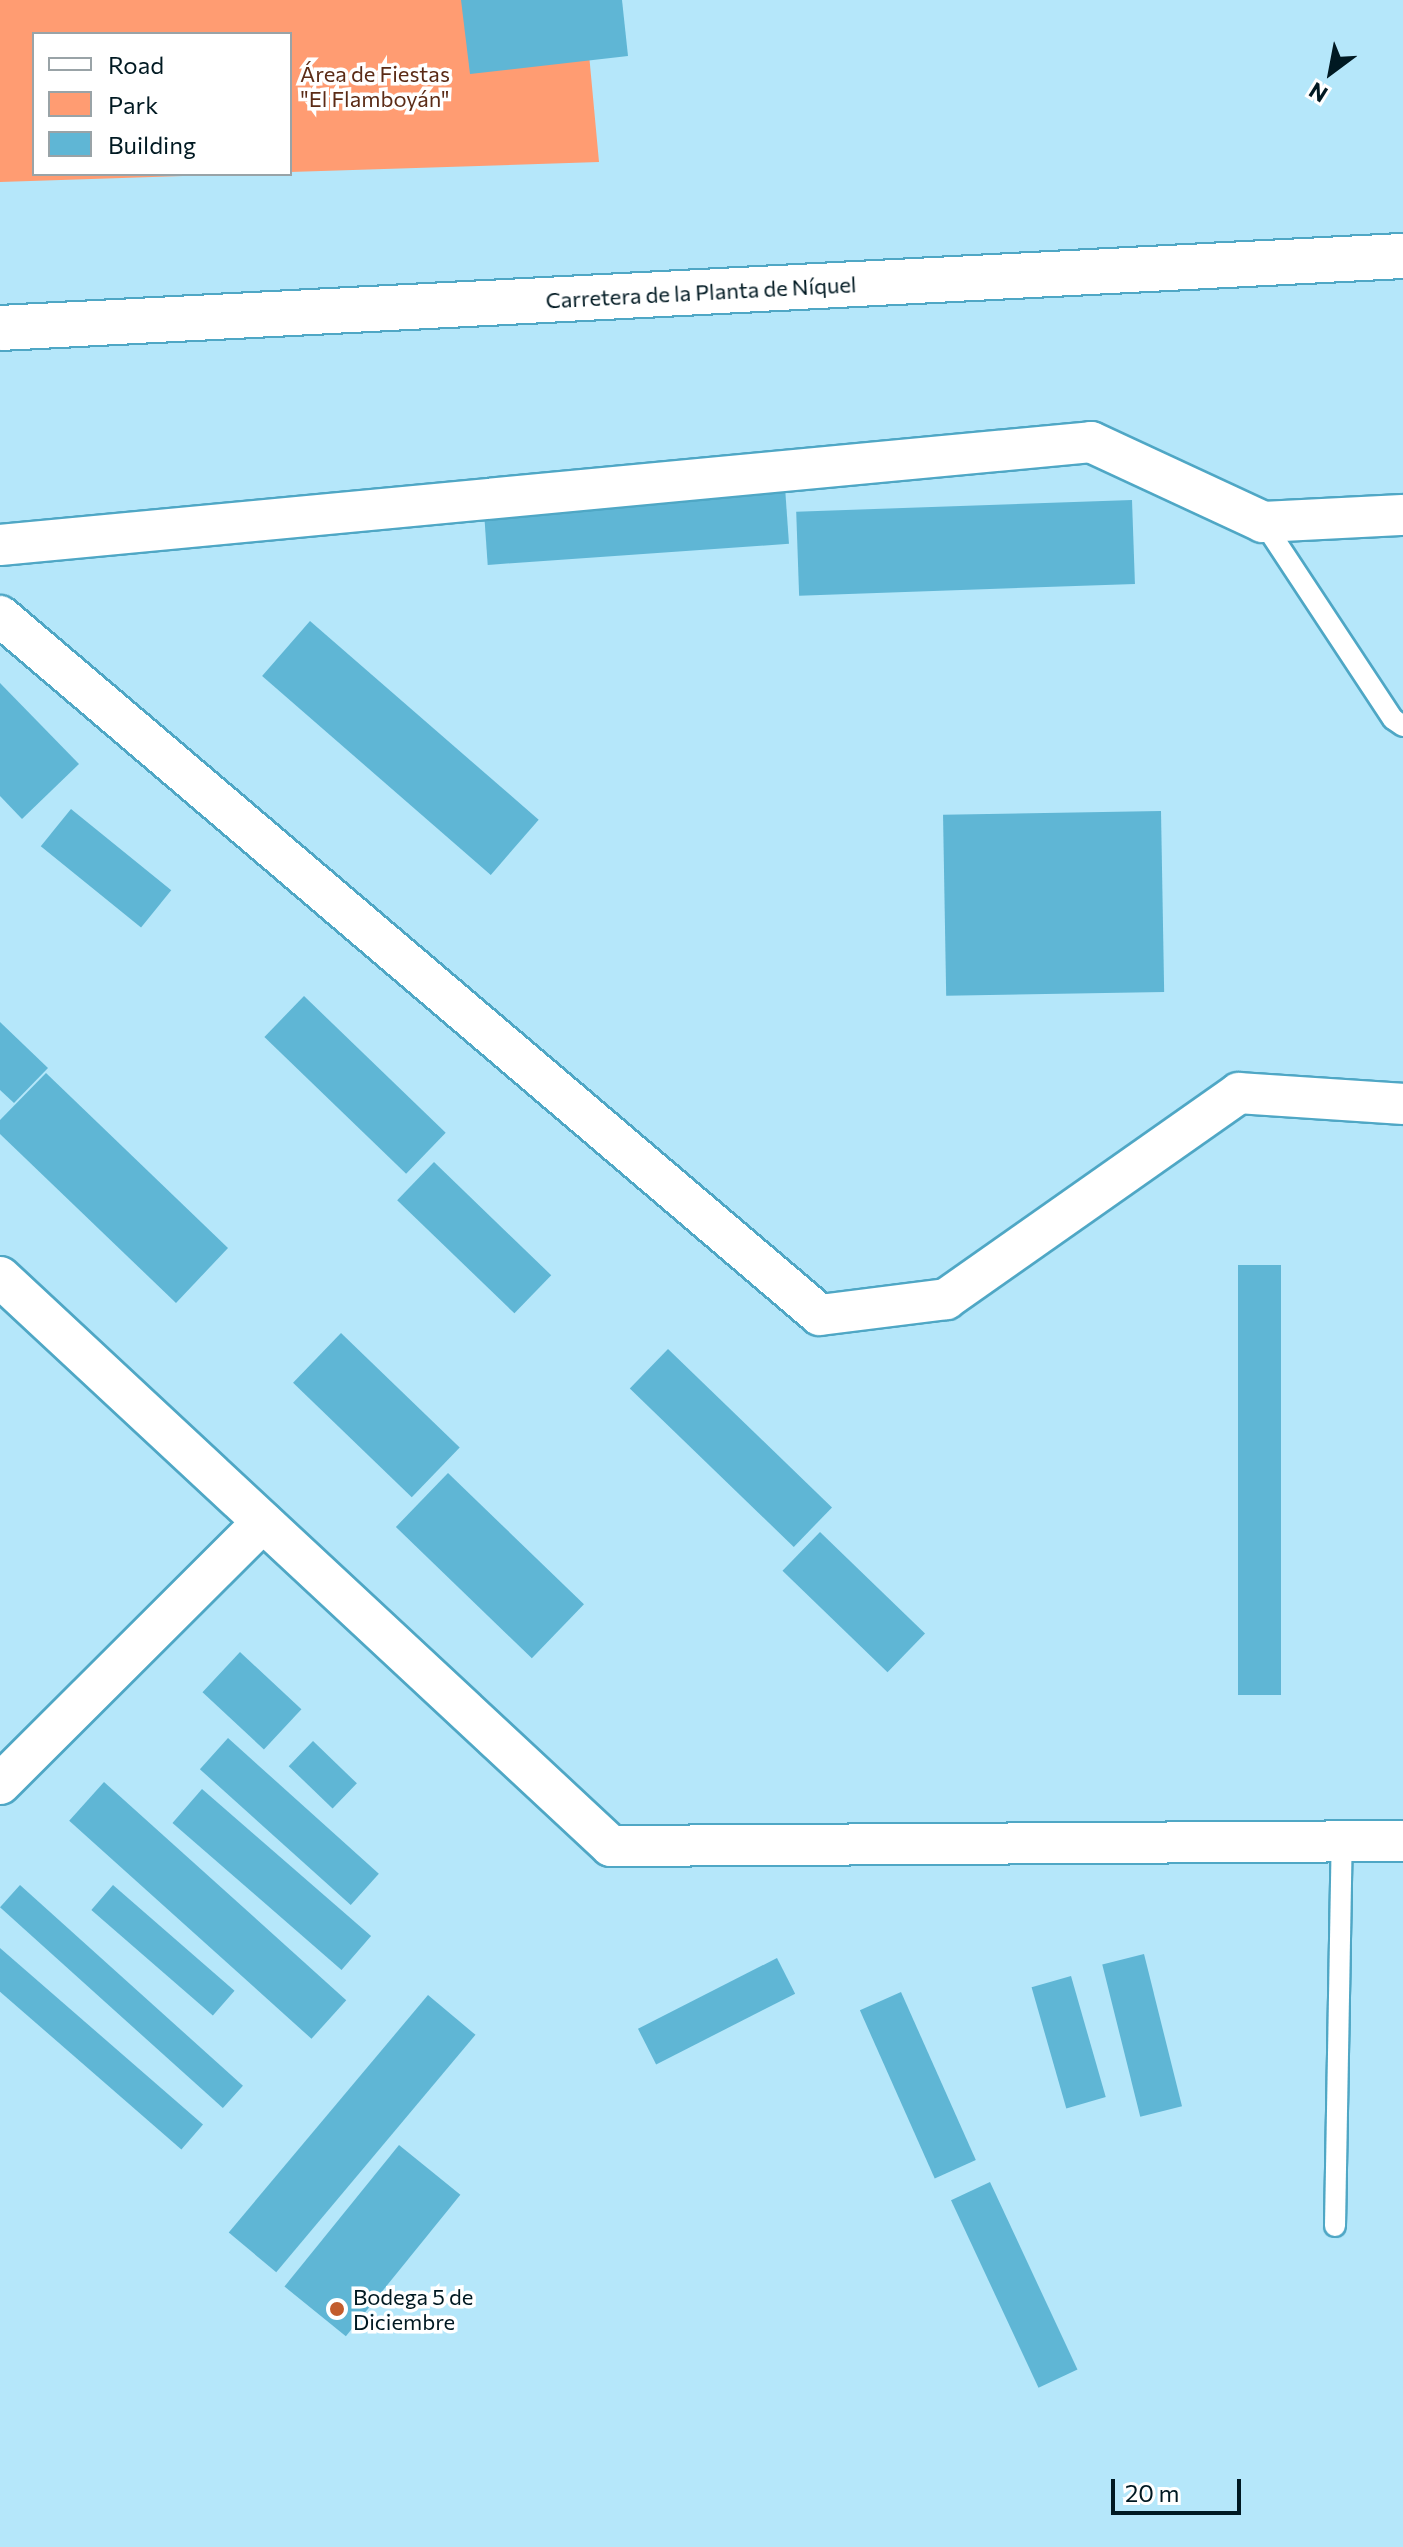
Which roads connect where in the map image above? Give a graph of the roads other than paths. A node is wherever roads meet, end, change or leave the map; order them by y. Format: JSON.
{"nodes":[{"id":1,"x":1403,"y":256,"type":"edge"},
{"id":2,"x":0,"y":328,"type":"edge"},
{"id":3,"x":1403,"y":515,"type":"edge"},
{"id":4,"x":1263,"y":522,"type":"junction"},
{"id":5,"x":0,"y":545,"type":"edge"},
{"id":6,"x":0,"y":616,"type":"edge"},
{"id":7,"x":1403,"y":726,"type":"edge"},
{"id":8,"x":1403,"y":1104,"type":"edge"},
{"id":9,"x":0,"y":1277,"type":"edge"},
{"id":10,"x":263,"y":1522,"type":"junction"},
{"id":11,"x":0,"y":1784,"type":"edge"},
{"id":12,"x":1342,"y":1841,"type":"junction"},
{"id":13,"x":1403,"y":1841,"type":"edge"},
{"id":14,"x":1335,"y":2226,"type":"dead end"}],
"edges":[{"from":1,"to":2,"type":"street","name":"Carretera de la Planta de Níquel"},
{"from":3,"to":4,"type":"street"},
{"from":4,"to":5,"type":"street"},
{"from":4,"to":7,"type":"lane"},
{"from":6,"to":8,"type":"street"},
{"from":9,"to":10,"type":"street"},
{"from":10,"to":11,"type":"street"},
{"from":10,"to":12,"type":"street"},
{"from":12,"to":13,"type":"street"},
{"from":12,"to":14,"type":"lane"}]}
